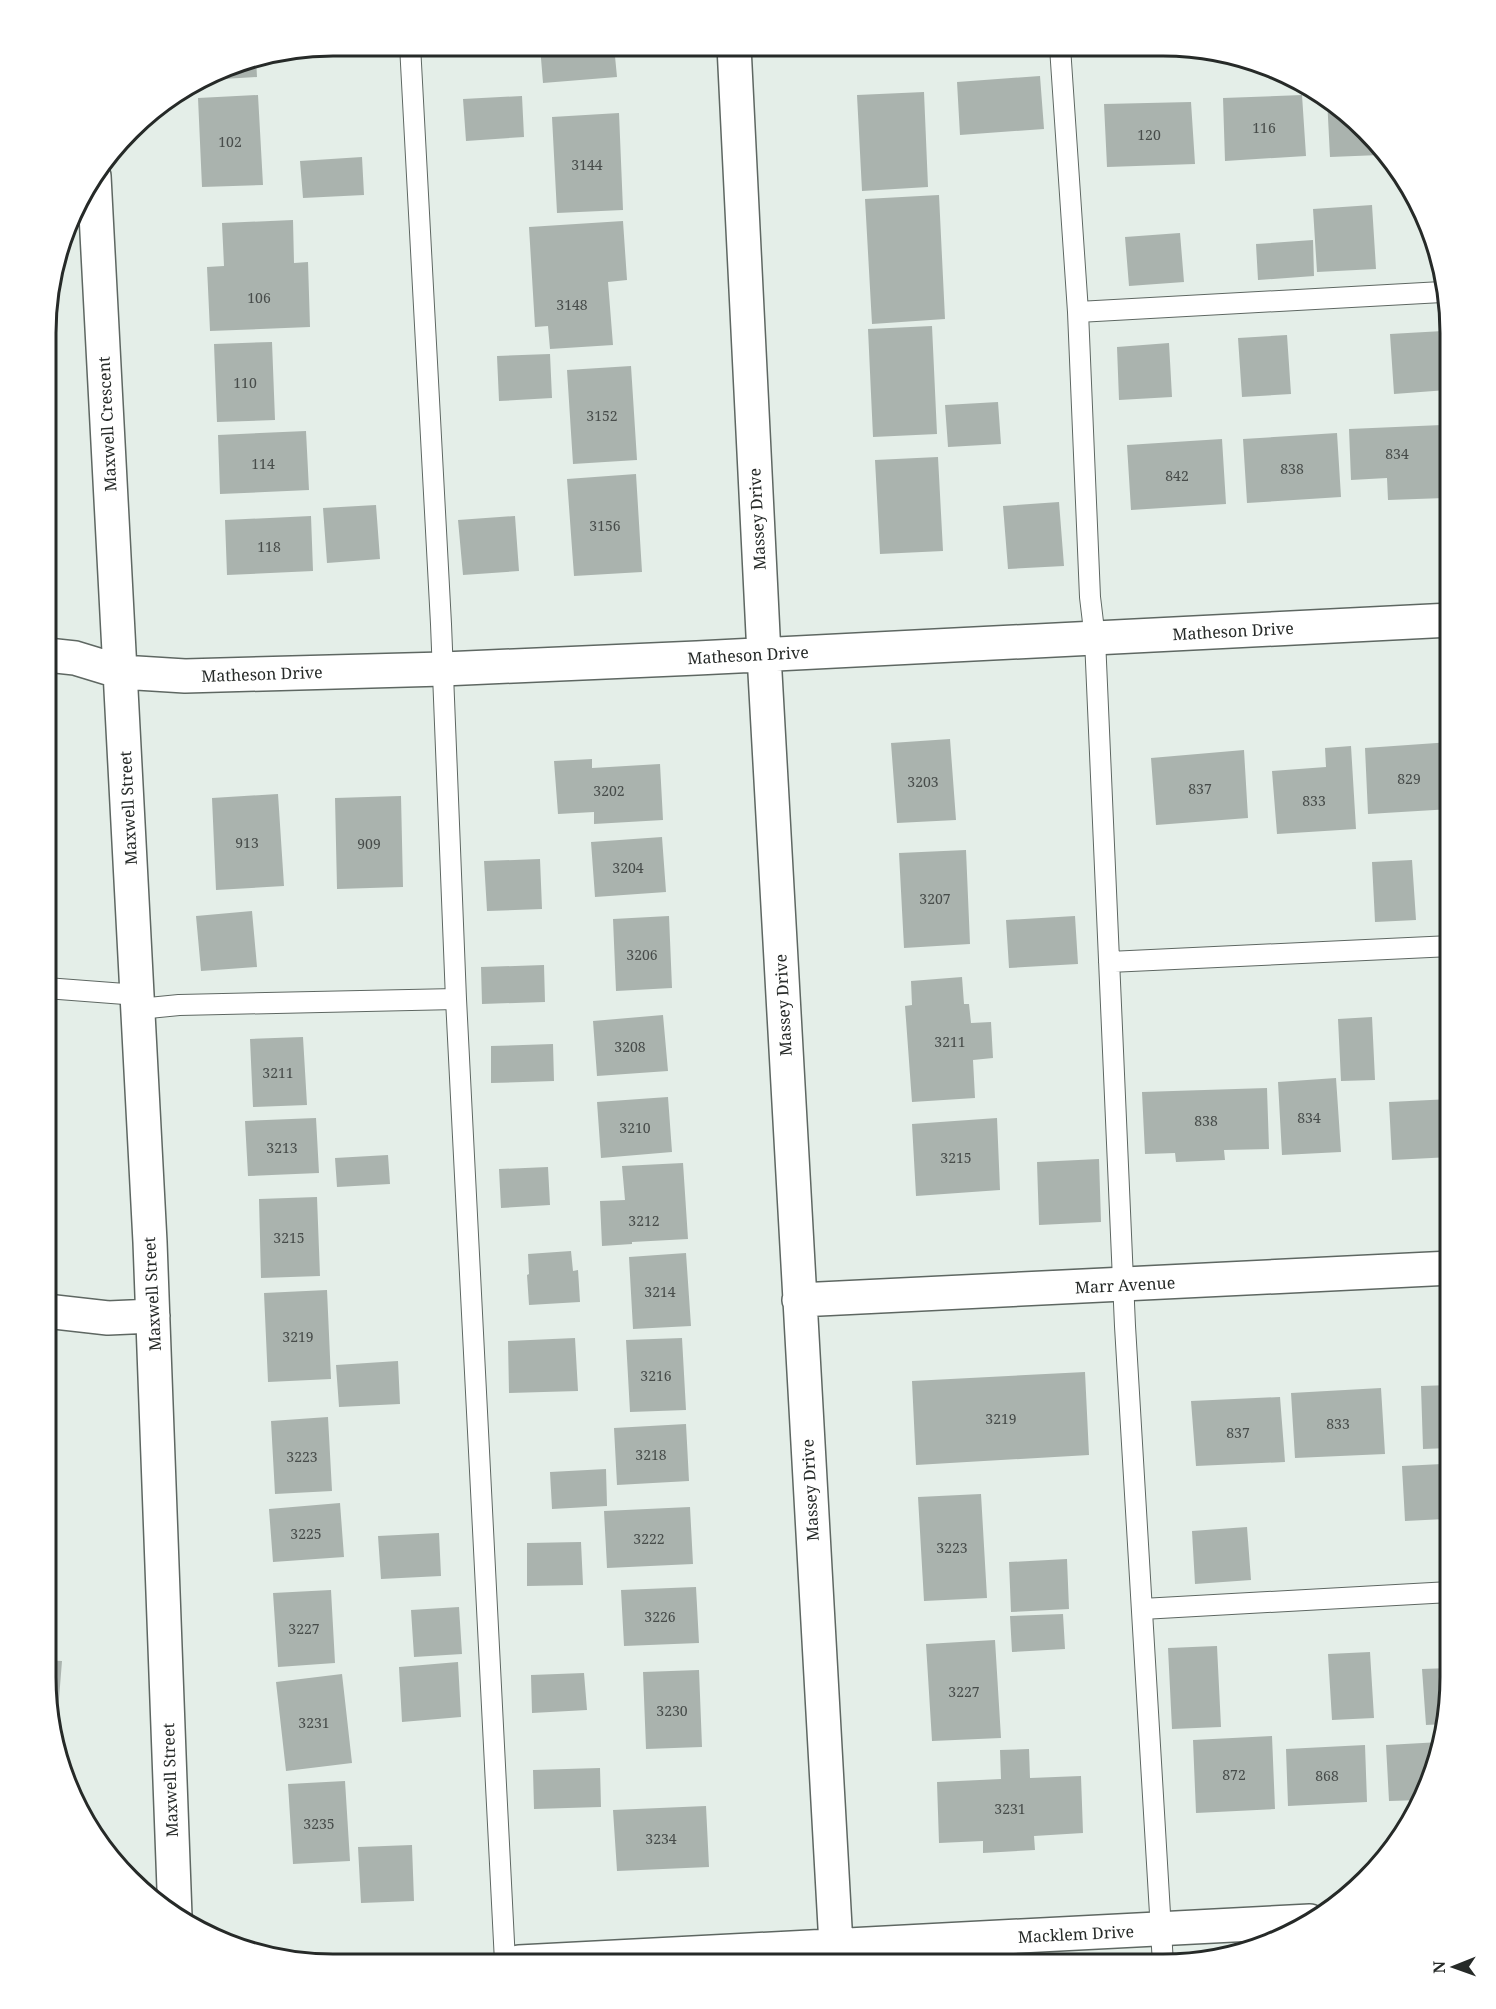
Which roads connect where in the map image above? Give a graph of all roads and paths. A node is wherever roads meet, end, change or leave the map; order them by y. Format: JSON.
{"nodes":[{"id":1,"x":411,"y":56,"type":"edge"},
{"id":2,"x":734,"y":56,"type":"edge"},
{"id":3,"x":1060,"y":56,"type":"edge"},
{"id":4,"x":95,"y":191,"type":"edge"},
{"id":5,"x":1437,"y":292,"type":"edge"},
{"id":6,"x":1078,"y":312,"type":"junction"},
{"id":7,"x":1441,"y":621,"type":"edge"},
{"id":8,"x":1095,"y":639,"type":"junction"},
{"id":9,"x":764,"y":655,"type":"junction"},
{"id":10,"x":56,"y":656,"type":"edge"},
{"id":11,"x":443,"y":669,"type":"junction"},
{"id":12,"x":121,"y":672,"type":"junction"},
{"id":13,"x":1441,"y":946,"type":"edge"},
{"id":14,"x":1109,"y":962,"type":"junction"},
{"id":15,"x":56,"y":990,"type":"edge"},
{"id":16,"x":456,"y":999,"type":"junction"},
{"id":17,"x":138,"y":1002,"type":"junction"},
{"id":18,"x":1441,"y":1268,"type":"edge"},
{"id":19,"x":1123,"y":1285,"type":"junction"},
{"id":20,"x":800,"y":1300,"type":"junction"},
{"id":21,"x":56,"y":1312,"type":"edge"},
{"id":22,"x":153,"y":1316,"type":"junction"},
{"id":23,"x":1441,"y":1593,"type":"edge"},
{"id":24,"x":1142,"y":1610,"type":"junction"},
{"id":25,"x":175,"y":1904,"type":"edge"},
{"id":26,"x":1291,"y":1922,"type":"edge"},
{"id":27,"x":1162,"y":1929,"type":"junction"},
{"id":28,"x":505,"y":1954,"type":"edge"},
{"id":29,"x":836,"y":1954,"type":"edge"},
{"id":30,"x":849,"y":1954,"type":"edge"},
{"id":31,"x":1163,"y":1954,"type":"edge"}],
"edges":[{"from":1,"to":11,"type":"lane"},
{"from":2,"to":9,"type":"street","name":"Massey Drive"},
{"from":3,"to":6,"type":"lane"},
{"from":4,"to":12,"type":"street","name":"Maxwell Crescent"},
{"from":5,"to":6,"type":"lane"},
{"from":6,"to":8,"type":"lane"},
{"from":7,"to":8,"type":"street","name":"Matheson Drive"},
{"from":8,"to":9,"type":"street","name":"Matheson Drive"},
{"from":8,"to":14,"type":"lane"},
{"from":9,"to":11,"type":"street","name":"Matheson Drive"},
{"from":9,"to":20,"type":"street","name":"Massey Drive"},
{"from":10,"to":12,"type":"street","name":"Matheson Drive"},
{"from":11,"to":12,"type":"street","name":"Matheson Drive"},
{"from":11,"to":16,"type":"lane"},
{"from":12,"to":17,"type":"street","name":"Maxwell Street"},
{"from":13,"to":14,"type":"lane"},
{"from":14,"to":19,"type":"lane"},
{"from":15,"to":17,"type":"lane"},
{"from":16,"to":17,"type":"lane"},
{"from":16,"to":28,"type":"lane"},
{"from":17,"to":22,"type":"street","name":"Maxwell Street"},
{"from":18,"to":19,"type":"street","name":"Marr Avenue"},
{"from":19,"to":20,"type":"street","name":"Marr Avenue"},
{"from":19,"to":24,"type":"lane"},
{"from":20,"to":29,"type":"street","name":"Massey Drive"},
{"from":21,"to":22,"type":"street"},
{"from":22,"to":25,"type":"street","name":"Maxwell Street"},
{"from":23,"to":24,"type":"lane"},
{"from":24,"to":27,"type":"lane"},
{"from":26,"to":27,"type":"street","name":"Macklem Drive"},
{"from":27,"to":30,"type":"street","name":"Macklem Drive"},
{"from":27,"to":31,"type":"lane"}]}
